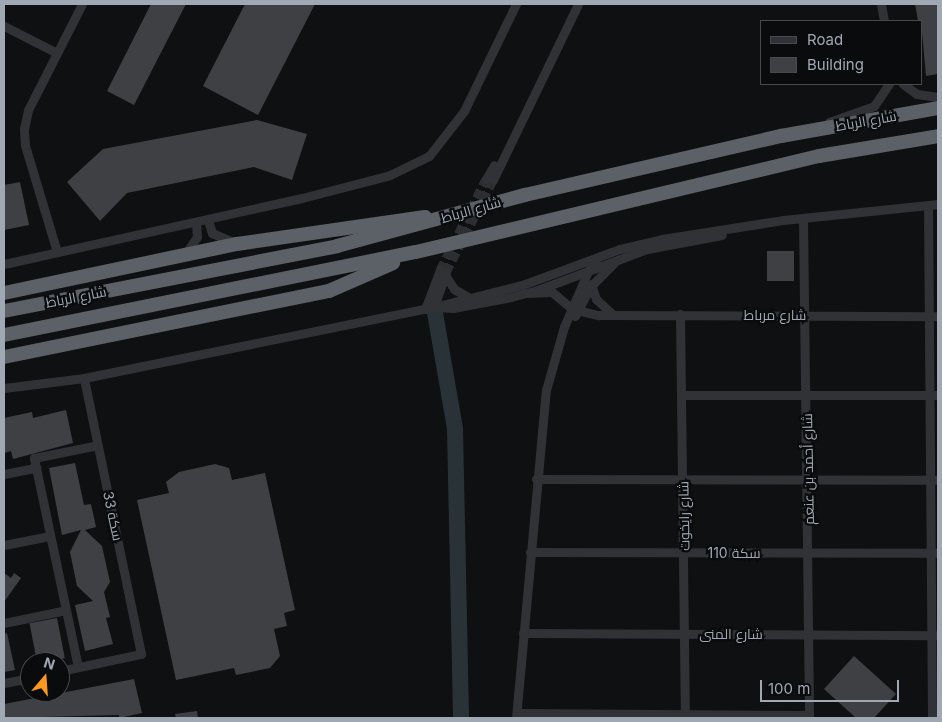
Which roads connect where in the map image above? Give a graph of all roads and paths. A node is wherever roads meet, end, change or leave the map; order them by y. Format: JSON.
{"nodes":[{"id":1,"x":82,"y":4,"type":"edge"},
{"id":2,"x":516,"y":4,"type":"edge"},
{"id":3,"x":578,"y":4,"type":"edge"},
{"id":4,"x":881,"y":4,"type":"edge"},
{"id":5,"x":884,"y":20,"type":"edge"},
{"id":6,"x":4,"y":26,"type":"edge"},
{"id":7,"x":57,"y":53,"type":"junction"},
{"id":8,"x":888,"y":85,"type":"edge"},
{"id":9,"x":904,"y":85,"type":"edge"},
{"id":10,"x":938,"y":98,"type":"edge"},
{"id":11,"x":938,"y":108,"type":"edge"},
{"id":12,"x":781,"y":136,"type":"junction"},
{"id":13,"x":938,"y":136,"type":"edge"},
{"id":14,"x":490,"y":180,"type":"tunnel mouth"},
{"id":15,"x":938,"y":204,"type":"edge"},
{"id":16,"x":928,"y":206,"type":"junction"},
{"id":17,"x":448,"y":217,"type":"junction"},
{"id":18,"x":208,"y":220,"type":"junction"},
{"id":19,"x":799,"y":220,"type":"junction"},
{"id":20,"x":196,"y":223,"type":"junction"},
{"id":21,"x":237,"y":244,"type":"junction"},
{"id":22,"x":57,"y":252,"type":"junction"},
{"id":23,"x":416,"y":252,"type":"junction"},
{"id":24,"x":184,"y":256,"type":"junction"},
{"id":25,"x":624,"y":256,"type":"junction"},
{"id":26,"x":598,"y":258,"type":"junction"},
{"id":27,"x":4,"y":264,"type":"edge"},
{"id":28,"x":577,"y":265,"type":"junction"},
{"id":29,"x":588,"y":271,"type":"junction"},
{"id":30,"x":591,"y":286,"type":"junction"},
{"id":31,"x":4,"y":293,"type":"edge"},
{"id":32,"x":527,"y":293,"type":"junction"},
{"id":33,"x":469,"y":297,"type":"junction"},
{"id":34,"x":429,"y":308,"type":"junction"},
{"id":35,"x":575,"y":310,"type":"junction"},
{"id":36,"x":4,"y":311,"type":"edge"},
{"id":37,"x":611,"y":314,"type":"junction"},
{"id":38,"x":680,"y":314,"type":"junction"},
{"id":39,"x":805,"y":315,"type":"junction"},
{"id":40,"x":934,"y":316,"type":"edge"},
{"id":41,"x":4,"y":335,"type":"edge"},
{"id":42,"x":4,"y":356,"type":"edge"},
{"id":43,"x":84,"y":378,"type":"junction"},
{"id":44,"x":4,"y":388,"type":"edge"},
{"id":45,"x":682,"y":394,"type":"junction"},
{"id":46,"x":807,"y":395,"type":"junction"},
{"id":47,"x":934,"y":395,"type":"edge"},
{"id":48,"x":98,"y":445,"type":"junction"},
{"id":49,"x":36,"y":468,"type":"junction"},
{"id":50,"x":4,"y":474,"type":"edge"},
{"id":51,"x":536,"y":479,"type":"junction"},
{"id":52,"x":934,"y":480,"type":"edge"},
{"id":53,"x":807,"y":481,"type":"junction"},
{"id":54,"x":683,"y":482,"type":"junction"},
{"id":55,"x":50,"y":536,"type":"junction"},
{"id":56,"x":4,"y":545,"type":"edge"},
{"id":57,"x":530,"y":552,"type":"junction"},
{"id":58,"x":684,"y":553,"type":"junction"},
{"id":59,"x":809,"y":553,"type":"junction"},
{"id":60,"x":935,"y":553,"type":"edge"},
{"id":61,"x":66,"y":610,"type":"junction"},
{"id":62,"x":4,"y":623,"type":"edge"},
{"id":63,"x":523,"y":633,"type":"junction"},
{"id":64,"x":685,"y":634,"type":"junction"},
{"id":65,"x":810,"y":635,"type":"junction"},
{"id":66,"x":936,"y":635,"type":"edge"},
{"id":67,"x":78,"y":667,"type":"junction"},
{"id":68,"x":70,"y":669,"type":"edge"},
{"id":69,"x":20,"y":680,"type":"edge"},
{"id":70,"x":4,"y":683,"type":"edge"},
{"id":71,"x":934,"y":715,"type":"edge"},
{"id":72,"x":517,"y":716,"type":"edge"},
{"id":73,"x":685,"y":716,"type":"edge"},
{"id":74,"x":809,"y":717,"type":"edge"}],
"edges":[{"from":1,"to":7,"type":"street"},
{"from":2,"to":18,"type":"street"},
{"from":3,"to":14,"type":"street"},
{"from":4,"to":5,"type":"street"},
{"from":6,"to":7,"type":"street"},
{"from":7,"to":22,"type":"street"},
{"from":8,"to":12,"type":"street"},
{"from":9,"to":10,"type":"street"},
{"from":11,"to":12,"type":"highway","name":"شارع الرباط"},
{"from":12,"to":17,"type":"highway","name":"شارع الرباط"},
{"from":13,"to":23,"type":"highway","name":"شارع الرباط"},
{"from":15,"to":16,"type":"street"},
{"from":16,"to":19,"type":"street"},
{"from":16,"to":40,"type":"street"},
{"from":17,"to":21,"type":"highway"},
{"from":17,"to":36,"type":"highway","name":"شارع الرباط"},
{"from":18,"to":20,"type":"street"},
{"from":18,"to":21,"type":"street"},
{"from":19,"to":25,"type":"street"},
{"from":19,"to":26,"type":"street"},
{"from":19,"to":39,"type":"street","name":"شارع أحمد بن عنعم"},
{"from":20,"to":22,"type":"street"},
{"from":20,"to":24,"type":"street"},
{"from":21,"to":24,"type":"highway"},
{"from":22,"to":27,"type":"street"},
{"from":23,"to":41,"type":"highway","name":"شارع الرباط"},
{"from":23,"to":42,"type":"highway"},
{"from":24,"to":31,"type":"highway"},
{"from":25,"to":29,"type":"street"},
{"from":25,"to":30,"type":"street"},
{"from":26,"to":28,"type":"street"},
{"from":26,"to":29,"type":"street"},
{"from":28,"to":29,"type":"street"},
{"from":28,"to":33,"type":"street"},
{"from":29,"to":30,"type":"street"},
{"from":29,"to":32,"type":"street"},
{"from":29,"to":35,"type":"street"},
{"from":30,"to":35,"type":"street"},
{"from":30,"to":37,"type":"street"},
{"from":32,"to":34,"type":"street"},
{"from":32,"to":35,"type":"street"},
{"from":33,"to":34,"type":"street"},
{"from":33,"to":34,"type":"street"},
{"from":34,"to":43,"type":"street"},
{"from":35,"to":37,"type":"street","name":"شارع مرباط"},
{"from":35,"to":51,"type":"street"},
{"from":37,"to":38,"type":"street","name":"شارع مرباط"},
{"from":38,"to":39,"type":"street","name":"شارع مرباط"},
{"from":38,"to":45,"type":"street","name":"شارع رايخوت"},
{"from":39,"to":40,"type":"street","name":"شارع مرباط"},
{"from":39,"to":46,"type":"street","name":"شارع أحمد بن عنعم"},
{"from":40,"to":47,"type":"street"},
{"from":43,"to":44,"type":"street"},
{"from":43,"to":48,"type":"street","name":"سكة 33"},
{"from":45,"to":46,"type":"street"},
{"from":45,"to":54,"type":"street","name":"شارع رايخوت"},
{"from":46,"to":47,"type":"street"},
{"from":46,"to":53,"type":"street","name":"شارع أحمد بن عنعم"},
{"from":47,"to":52,"type":"street"},
{"from":48,"to":49,"type":"street"},
{"from":48,"to":67,"type":"street","name":"سكة 33"},
{"from":49,"to":50,"type":"street"},
{"from":49,"to":55,"type":"street"},
{"from":51,"to":54,"type":"street"},
{"from":51,"to":57,"type":"street"},
{"from":52,"to":53,"type":"street"},
{"from":52,"to":60,"type":"street"},
{"from":53,"to":54,"type":"street"},
{"from":53,"to":59,"type":"street","name":"شارع أحمد بن عنعم"},
{"from":54,"to":58,"type":"street","name":"شارع رايخوت"},
{"from":55,"to":56,"type":"street"},
{"from":55,"to":61,"type":"street"},
{"from":57,"to":58,"type":"street","name":"سكة 110"},
{"from":57,"to":63,"type":"street"},
{"from":58,"to":59,"type":"street","name":"سكة 110"},
{"from":58,"to":64,"type":"street","name":"شارع رايخوت"},
{"from":59,"to":60,"type":"street","name":"سكة 110"},
{"from":59,"to":65,"type":"street","name":"شارع أحمد بن عنعم"},
{"from":60,"to":66,"type":"street"},
{"from":61,"to":62,"type":"street"},
{"from":61,"to":67,"type":"street"},
{"from":63,"to":64,"type":"street","name":"شارع المنى"},
{"from":63,"to":72,"type":"street"},
{"from":64,"to":65,"type":"street","name":"شارع المنى"},
{"from":64,"to":73,"type":"street","name":"شارع رايخوت"},
{"from":65,"to":66,"type":"street","name":"شارع المنى"},
{"from":65,"to":74,"type":"street","name":"شارع أحمد بن عنعم"},
{"from":66,"to":71,"type":"street"},
{"from":67,"to":68,"type":"street"},
{"from":69,"to":70,"type":"street"},
{"from":72,"to":73,"type":"street"},
{"from":73,"to":74,"type":"street"}]}
